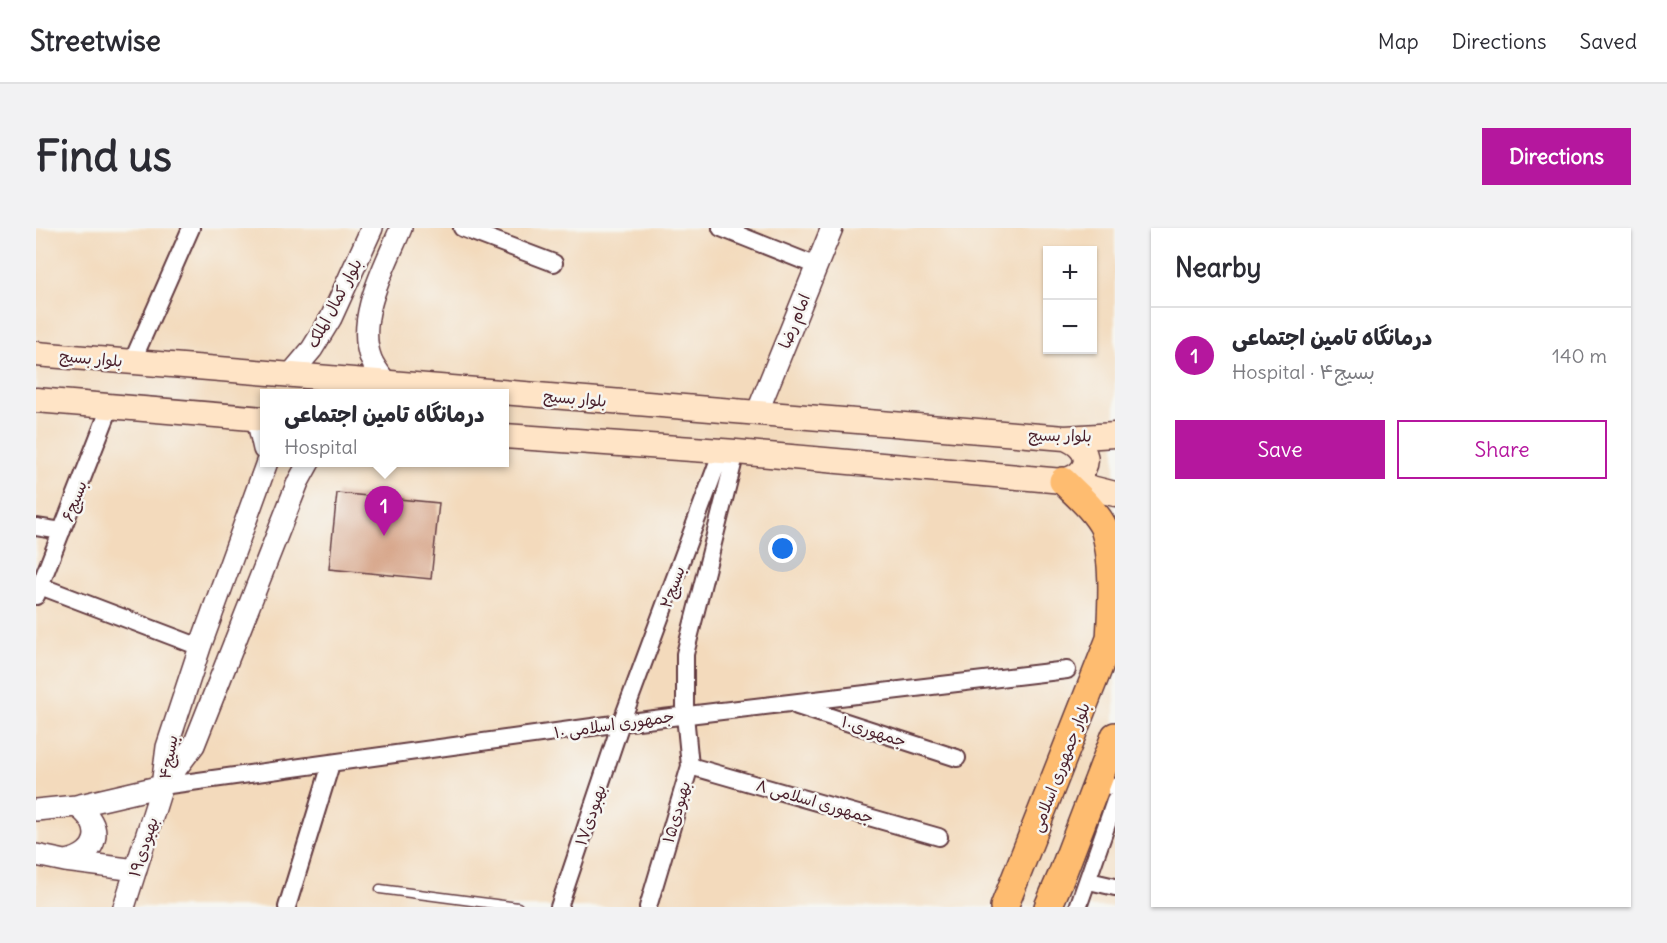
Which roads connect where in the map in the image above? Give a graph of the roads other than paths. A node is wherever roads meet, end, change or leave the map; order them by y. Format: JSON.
{"nodes":[{"id":1,"x":191,"y":228,"type":"edge"},
{"id":2,"x":372,"y":228,"type":"edge"},
{"id":3,"x":401,"y":228,"type":"edge"},
{"id":4,"x":462,"y":228,"type":"edge"},
{"id":5,"x":721,"y":228,"type":"edge"},
{"id":6,"x":832,"y":228,"type":"edge"},
{"id":7,"x":554,"y":263,"type":"dead end"},
{"id":8,"x":817,"y":266,"type":"junction"},
{"id":9,"x":36,"y":354,"type":"edge"},
{"id":10,"x":132,"y":362,"type":"junction"},
{"id":11,"x":290,"y":375,"type":"junction"},
{"id":12,"x":386,"y":383,"type":"junction"},
{"id":13,"x":460,"y":389,"type":"edge"},
{"id":14,"x":509,"y":393,"type":"edge"},
{"id":15,"x":36,"y":400,"type":"edge"},
{"id":16,"x":111,"y":405,"type":"junction"},
{"id":17,"x":757,"y":413,"type":"junction"},
{"id":18,"x":260,"y":418,"type":"edge"},
{"id":19,"x":1115,"y":435,"type":"edge"},
{"id":20,"x":509,"y":436,"type":"edge"},
{"id":21,"x":1065,"y":438,"type":"junction"},
{"id":22,"x":729,"y":451,"type":"junction"},
{"id":23,"x":265,"y":467,"type":"edge"},
{"id":24,"x":306,"y":467,"type":"edge"},
{"id":25,"x":1064,"y":481,"type":"junction"},
{"id":26,"x":1115,"y":494,"type":"edge"},
{"id":27,"x":36,"y":527,"type":"edge"},
{"id":28,"x":62,"y":531,"type":"junction"},
{"id":29,"x":38,"y":591,"type":"edge"},
{"id":30,"x":1112,"y":633,"type":"edge"},
{"id":31,"x":200,"y":647,"type":"junction"},
{"id":32,"x":1067,"y":670,"type":"dead end"},
{"id":33,"x":790,"y":704,"type":"junction"},
{"id":34,"x":685,"y":715,"type":"junction"},
{"id":35,"x":621,"y":723,"type":"junction"},
{"id":36,"x":1115,"y":736,"type":"edge"},
{"id":37,"x":957,"y":758,"type":"dead end"},
{"id":38,"x":331,"y":764,"type":"junction"},
{"id":39,"x":690,"y":765,"type":"junction"},
{"id":40,"x":162,"y":786,"type":"junction"},
{"id":41,"x":1109,"y":790,"type":"edge"},
{"id":42,"x":76,"y":806,"type":"junction"},
{"id":43,"x":36,"y":810,"type":"edge"},
{"id":44,"x":939,"y":837,"type":"dead end"},
{"id":45,"x":36,"y":855,"type":"edge"},
{"id":46,"x":65,"y":861,"type":"junction"},
{"id":47,"x":136,"y":870,"type":"junction"},
{"id":48,"x":1089,"y":881,"type":"junction"},
{"id":49,"x":1115,"y":887,"type":"edge"},
{"id":50,"x":380,"y":890,"type":"dead end"},
{"id":51,"x":123,"y":907,"type":"edge"},
{"id":52,"x":287,"y":907,"type":"edge"},
{"id":53,"x":518,"y":907,"type":"edge"},
{"id":54,"x":559,"y":907,"type":"edge"},
{"id":55,"x":648,"y":907,"type":"edge"},
{"id":56,"x":1004,"y":907,"type":"edge"},
{"id":57,"x":1048,"y":907,"type":"edge"},
{"id":58,"x":1078,"y":907,"type":"edge"}],
"edges":[{"from":1,"to":10,"type":"street"},
{"from":2,"to":11,"type":"street","name":"بلوار کمال الملک"},
{"from":3,"to":12,"type":"street","name":"بلوار کمال الملک"},
{"from":4,"to":7,"type":"street"},
{"from":5,"to":8,"type":"street"},
{"from":6,"to":8,"type":"street","name":"امام رضا"},
{"from":8,"to":17,"type":"street","name":"امام رضا"},
{"from":9,"to":10,"type":"main road","name":"بلوار بسیج"},
{"from":10,"to":11,"type":"main road","name":"بلوار بسیج"},
{"from":11,"to":12,"type":"main road","name":"بلوار بسیج"},
{"from":12,"to":13,"type":"main road","name":"بلوار بسیج"},
{"from":14,"to":17,"type":"main road","name":"بلوار بسیج"},
{"from":15,"to":16,"type":"main road"},
{"from":16,"to":18,"type":"main road"},
{"from":16,"to":28,"type":"street","name":"بسیج۶"},
{"from":17,"to":21,"type":"main road","name":"بلوار بسیج"},
{"from":19,"to":21,"type":"main road","name":"بلوار بسیج"},
{"from":20,"to":22,"type":"main road"},
{"from":21,"to":25,"type":"main road"},
{"from":22,"to":25,"type":"main road"},
{"from":22,"to":34,"type":"street","name":"بسیج۲"},
{"from":22,"to":35,"type":"street","name":"بسیج۲"},
{"from":23,"to":31,"type":"street","name":"بسیج۴"},
{"from":24,"to":40,"type":"street","name":"بسیج۴"},
{"from":25,"to":26,"type":"main road"},
{"from":25,"to":30,"type":"main road","name":"بلوار جمهوری اسلامی"},
{"from":27,"to":28,"type":"street"},
{"from":28,"to":29,"type":"street","name":"بسیج۶"},
{"from":29,"to":31,"type":"street"},
{"from":30,"to":56,"type":"main road","name":"بلوار جمهوری اسلامی"},
{"from":31,"to":40,"type":"street","name":"بسیج۴"},
{"from":32,"to":33,"type":"street","name":"جمهوری اسلامی ۱۰"},
{"from":33,"to":34,"type":"street","name":"جمهوری اسلامی ۱۰"},
{"from":33,"to":37,"type":"street","name":"جمهوری۱۰"},
{"from":34,"to":35,"type":"street","name":"جمهوری اسلامی ۱۰"},
{"from":34,"to":39,"type":"street","name":"بهبودی۱۵"},
{"from":35,"to":38,"type":"street","name":"جمهوری اسلامی ۱۰"},
{"from":35,"to":54,"type":"street","name":"بهبودی۱۷"},
{"from":36,"to":41,"type":"main road"},
{"from":38,"to":40,"type":"street","name":"جمهوری اسلامی ۱۰"},
{"from":38,"to":52,"type":"street"},
{"from":39,"to":44,"type":"street","name":"جمهوری اسلامی ۸"},
{"from":39,"to":55,"type":"street","name":"بهبودی۱۵"},
{"from":40,"to":42,"type":"street"},
{"from":40,"to":47,"type":"street","name":"بهبودی۱۹"},
{"from":41,"to":48,"type":"street"},
{"from":41,"to":57,"type":"main road"},
{"from":42,"to":43,"type":"street"},
{"from":42,"to":46,"type":"street"},
{"from":45,"to":46,"type":"street"},
{"from":46,"to":47,"type":"street"},
{"from":47,"to":51,"type":"street","name":"بهبودی۱۹"},
{"from":48,"to":49,"type":"street"},
{"from":48,"to":58,"type":"street"},
{"from":50,"to":53,"type":"lane"}]}
